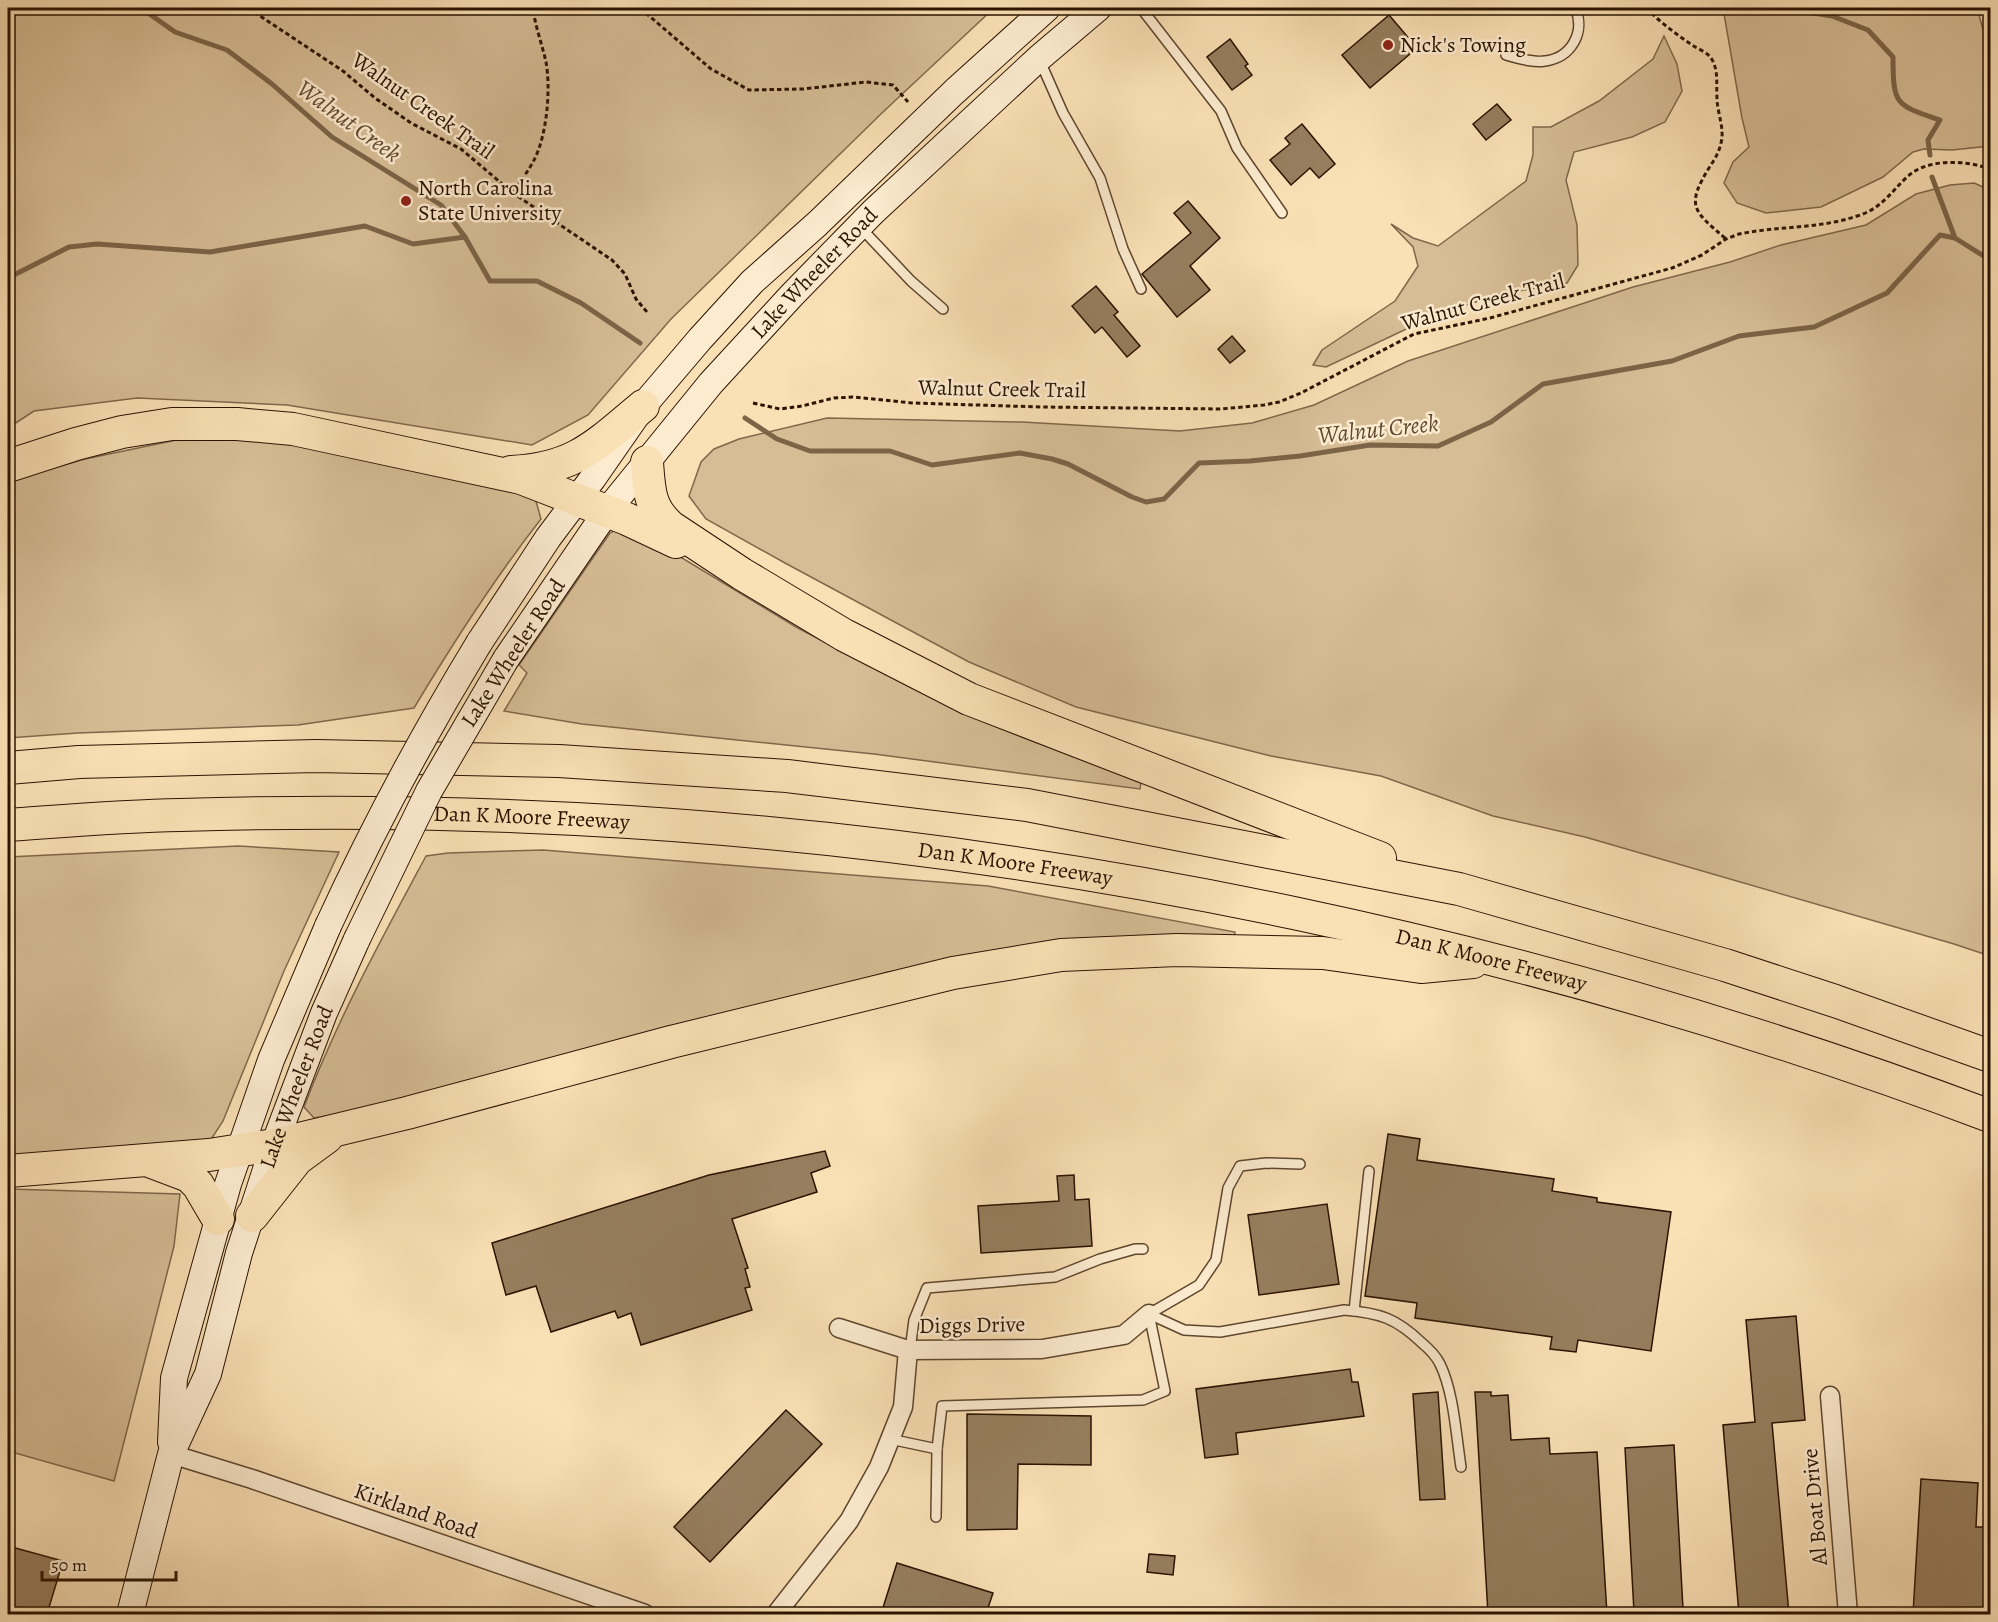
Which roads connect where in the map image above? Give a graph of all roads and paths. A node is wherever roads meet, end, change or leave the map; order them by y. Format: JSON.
{"nodes":[{"id":1,"x":248,"y":8,"type":"edge"},
{"id":2,"x":533,"y":8,"type":"edge"},
{"id":3,"x":640,"y":8,"type":"edge"},
{"id":4,"x":1047,"y":8,"type":"edge"},
{"id":5,"x":1098,"y":8,"type":"edge"},
{"id":6,"x":1141,"y":8,"type":"edge"},
{"id":7,"x":1575,"y":8,"type":"edge"},
{"id":8,"x":1646,"y":8,"type":"edge"},
{"id":9,"x":1506,"y":56,"type":"dead end"},
{"id":10,"x":1039,"y":58,"type":"junction"},
{"id":11,"x":908,"y":102,"type":"dead end"},
{"id":12,"x":1990,"y":169,"type":"edge"},
{"id":13,"x":513,"y":193,"type":"junction"},
{"id":14,"x":1282,"y":213,"type":"dead end"},
{"id":15,"x":859,"y":227,"type":"junction"},
{"id":16,"x":1726,"y":239,"type":"junction"},
{"id":17,"x":1141,"y":289,"type":"dead end"},
{"id":18,"x":944,"y":309,"type":"dead end"},
{"id":19,"x":647,"y":312,"type":"dead end"},
{"id":20,"x":753,"y":403,"type":"dead end"},
{"id":21,"x":643,"y":406,"type":"junction"},
{"id":22,"x":647,"y":462,"type":"junction"},
{"id":23,"x":8,"y":466,"type":"edge"},
{"id":24,"x":499,"y":473,"type":"junction"},
{"id":25,"x":577,"y":500,"type":"junction"},
{"id":26,"x":608,"y":512,"type":"junction"},
{"id":27,"x":742,"y":574,"type":"junction"},
{"id":28,"x":8,"y":768,"type":"edge"},
{"id":29,"x":8,"y":825,"type":"edge"},
{"id":30,"x":1459,"y":889,"type":"junction"},
{"id":31,"x":1495,"y":959,"type":"junction"},
{"id":32,"x":1990,"y":1056,"type":"edge"},
{"id":33,"x":1990,"y":1116,"type":"edge"},
{"id":34,"x":336,"y":1130,"type":"junction"},
{"id":35,"x":274,"y":1145,"type":"junction"},
{"id":36,"x":238,"y":1150,"type":"junction"},
{"id":37,"x":149,"y":1160,"type":"junction"},
{"id":38,"x":1300,"y":1164,"type":"dead end"},
{"id":39,"x":8,"y":1171,"type":"edge"},
{"id":40,"x":1369,"y":1171,"type":"dead end"},
{"id":41,"x":252,"y":1216,"type":"junction"},
{"id":42,"x":218,"y":1219,"type":"junction"},
{"id":43,"x":1143,"y":1249,"type":"dead end"},
{"id":44,"x":1354,"y":1311,"type":"junction"},
{"id":45,"x":1149,"y":1314,"type":"junction"},
{"id":46,"x":839,"y":1328,"type":"dead end"},
{"id":47,"x":909,"y":1350,"type":"junction"},
{"id":48,"x":1830,"y":1396,"type":"dead end"},
{"id":49,"x":890,"y":1439,"type":"junction"},
{"id":50,"x":938,"y":1449,"type":"junction"},
{"id":51,"x":171,"y":1455,"type":"junction"},
{"id":52,"x":1461,"y":1467,"type":"dead end"},
{"id":53,"x":936,"y":1517,"type":"dead end"},
{"id":54,"x":130,"y":1614,"type":"edge"},
{"id":55,"x":645,"y":1614,"type":"edge"},
{"id":56,"x":776,"y":1614,"type":"edge"},
{"id":57,"x":1848,"y":1614,"type":"edge"}],
"edges":[{"from":1,"to":13,"type":"path","name":"Walnut Creek Trail"},
{"from":2,"to":13,"type":"path"},
{"from":3,"to":11,"type":"path"},
{"from":4,"to":21,"type":"main road","name":"Lake Wheeler Road"},
{"from":5,"to":10,"type":"main road","name":"Lake Wheeler Road"},
{"from":6,"to":14,"type":"lane"},
{"from":7,"to":9,"type":"lane"},
{"from":8,"to":16,"type":"path"},
{"from":10,"to":15,"type":"main road","name":"Lake Wheeler Road"},
{"from":10,"to":17,"type":"lane"},
{"from":12,"to":16,"type":"path","name":"Walnut Creek Trail"},
{"from":13,"to":19,"type":"path","name":"Walnut Creek Trail"},
{"from":15,"to":18,"type":"lane"},
{"from":15,"to":22,"type":"main road","name":"Lake Wheeler Road"},
{"from":16,"to":20,"type":"path","name":"Walnut Creek Trail"},
{"from":21,"to":24,"type":"highway"},
{"from":21,"to":25,"type":"main road","name":"Lake Wheeler Road"},
{"from":22,"to":26,"type":"main road","name":"Lake Wheeler Road"},
{"from":22,"to":27,"type":"highway"},
{"from":23,"to":24,"type":"highway"},
{"from":24,"to":25,"type":"highway"},
{"from":25,"to":26,"type":"highway"},
{"from":25,"to":36,"type":"main road","name":"Lake Wheeler Road","bridge":true},
{"from":26,"to":27,"type":"highway"},
{"from":26,"to":35,"type":"main road","name":"Lake Wheeler Road","bridge":true},
{"from":27,"to":30,"type":"highway"},
{"from":28,"to":30,"type":"highway"},
{"from":29,"to":31,"type":"highway","name":"Dan K Moore Freeway"},
{"from":30,"to":32,"type":"highway"},
{"from":31,"to":33,"type":"highway","name":"Dan K Moore Freeway"},
{"from":31,"to":34,"type":"highway"},
{"from":34,"to":35,"type":"highway"},
{"from":34,"to":41,"type":"highway"},
{"from":35,"to":36,"type":"highway"},
{"from":35,"to":41,"type":"main road","name":"Lake Wheeler Road"},
{"from":36,"to":37,"type":"highway"},
{"from":36,"to":42,"type":"main road","name":"Lake Wheeler Road"},
{"from":37,"to":39,"type":"highway"},
{"from":37,"to":42,"type":"highway"},
{"from":38,"to":45,"type":"lane"},
{"from":40,"to":44,"type":"lane"},
{"from":41,"to":51,"type":"main road","name":"Lake Wheeler Road"},
{"from":42,"to":51,"type":"main road","name":"Lake Wheeler Road"},
{"from":43,"to":47,"type":"lane"},
{"from":44,"to":45,"type":"lane"},
{"from":44,"to":52,"type":"lane"},
{"from":45,"to":47,"type":"street","name":"Diggs Drive"},
{"from":45,"to":50,"type":"lane"},
{"from":46,"to":47,"type":"street"},
{"from":47,"to":49,"type":"street","name":"Diggs Drive"},
{"from":48,"to":57,"type":"street","name":"Al Boat Drive"},
{"from":49,"to":50,"type":"lane"},
{"from":49,"to":56,"type":"street","name":"Diggs Drive"},
{"from":50,"to":53,"type":"lane"},
{"from":51,"to":54,"type":"main road","name":"Lake Wheeler Road"},
{"from":51,"to":55,"type":"street","name":"Kirkland Road"}]}
